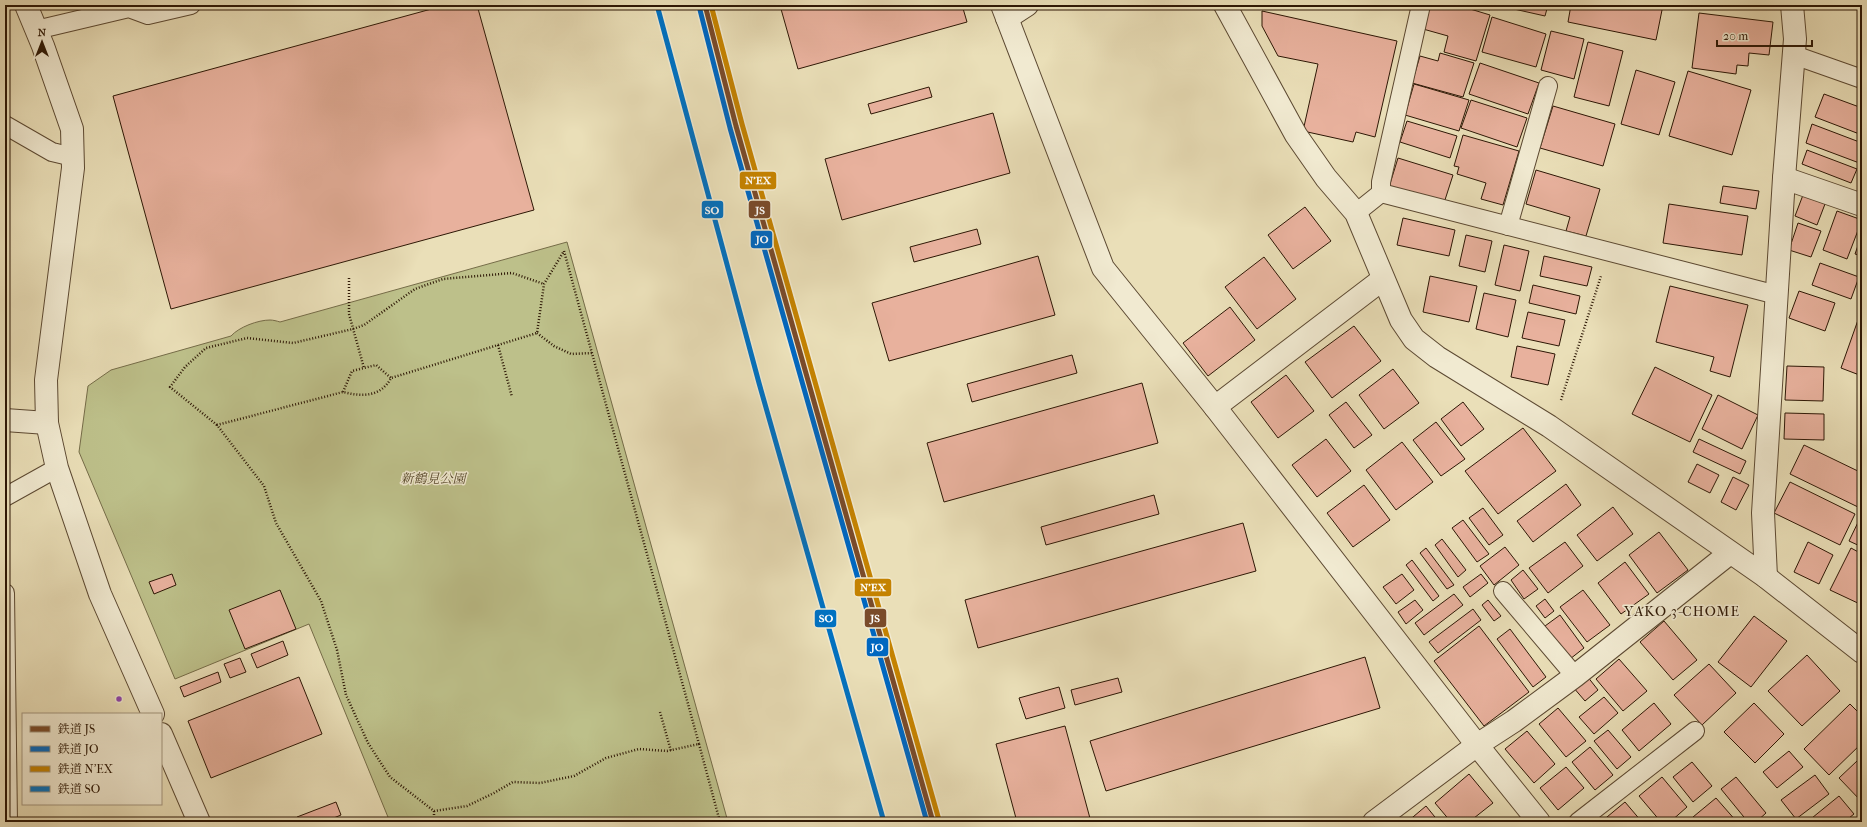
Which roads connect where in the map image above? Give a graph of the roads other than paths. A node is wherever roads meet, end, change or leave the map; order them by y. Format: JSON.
{"nodes":[{"id":1,"x":26,"y":5,"type":"edge"},
{"id":2,"x":191,"y":5,"type":"edge"},
{"id":3,"x":1027,"y":5,"type":"edge"},
{"id":4,"x":1225,"y":5,"type":"edge"},
{"id":5,"x":1421,"y":5,"type":"edge"},
{"id":6,"x":1792,"y":5,"type":"edge"},
{"id":7,"x":141,"y":9,"type":"edge"},
{"id":8,"x":85,"y":12,"type":"edge"},
{"id":9,"x":1005,"y":12,"type":"edge"},
{"id":10,"x":36,"y":30,"type":"junction"},
{"id":11,"x":1794,"y":55,"type":"junction"},
{"id":12,"x":1862,"y":79,"type":"edge"},
{"id":13,"x":1548,"y":86,"type":"dead end"},
{"id":14,"x":5,"y":125,"type":"edge"},
{"id":15,"x":73,"y":157,"type":"junction"},
{"id":16,"x":1784,"y":178,"type":"junction"},
{"id":17,"x":1381,"y":193,"type":"junction"},
{"id":18,"x":1862,"y":205,"type":"edge"},
{"id":19,"x":1356,"y":213,"type":"junction"},
{"id":20,"x":1508,"y":226,"type":"junction"},
{"id":21,"x":1383,"y":279,"type":"junction"},
{"id":22,"x":1777,"y":295,"type":"junction"},
{"id":23,"x":1215,"y":407,"type":"junction"},
{"id":24,"x":5,"y":420,"type":"edge"},
{"id":25,"x":47,"y":423,"type":"junction"},
{"id":26,"x":57,"y":468,"type":"junction"},
{"id":27,"x":5,"y":497,"type":"edge"},
{"id":28,"x":1730,"y":553,"type":"junction"},
{"id":29,"x":1766,"y":577,"type":"junction"},
{"id":30,"x":1503,"y":591,"type":"dead end"},
{"id":31,"x":5,"y":593,"type":"edge"},
{"id":32,"x":1860,"y":645,"type":"edge"},
{"id":33,"x":1575,"y":676,"type":"junction"},
{"id":34,"x":152,"y":713,"type":"edge"},
{"id":35,"x":1695,"y":731,"type":"dead end"},
{"id":36,"x":162,"y":736,"type":"edge"},
{"id":37,"x":1477,"y":745,"type":"junction"},
{"id":38,"x":1382,"y":820,"type":"edge"},
{"id":39,"x":8,"y":822,"type":"edge"},
{"id":40,"x":199,"y":822,"type":"edge"},
{"id":41,"x":1539,"y":822,"type":"edge"},
{"id":42,"x":1578,"y":822,"type":"edge"}],
"edges":[{"from":1,"to":10,"type":"street"},
{"from":2,"to":7,"type":"lane"},
{"from":3,"to":9,"type":"street"},
{"from":4,"to":19,"type":"street"},
{"from":5,"to":17,"type":"lane"},
{"from":6,"to":11,"type":"street"},
{"from":7,"to":8,"type":"lane"},
{"from":8,"to":10,"type":"lane"},
{"from":9,"to":23,"type":"street"},
{"from":10,"to":15,"type":"street"},
{"from":11,"to":12,"type":"lane"},
{"from":11,"to":16,"type":"street"},
{"from":13,"to":20,"type":"lane"},
{"from":14,"to":15,"type":"lane"},
{"from":15,"to":25,"type":"street"},
{"from":16,"to":18,"type":"street"},
{"from":16,"to":22,"type":"street"},
{"from":17,"to":19,"type":"lane"},
{"from":17,"to":20,"type":"lane"},
{"from":19,"to":21,"type":"street"},
{"from":20,"to":22,"type":"lane"},
{"from":21,"to":23,"type":"street"},
{"from":21,"to":28,"type":"street"},
{"from":22,"to":29,"type":"street"},
{"from":23,"to":37,"type":"street"},
{"from":24,"to":25,"type":"street"},
{"from":25,"to":26,"type":"street"},
{"from":26,"to":27,"type":"lane"},
{"from":26,"to":34,"type":"street"},
{"from":28,"to":29,"type":"street"},
{"from":28,"to":33,"type":"street"},
{"from":29,"to":32,"type":"street"},
{"from":30,"to":33,"type":"lane"},
{"from":31,"to":39,"type":"lane"},
{"from":33,"to":37,"type":"street"},
{"from":35,"to":42,"type":"lane"},
{"from":36,"to":40,"type":"street"},
{"from":37,"to":38,"type":"street"},
{"from":37,"to":41,"type":"street"}]}
